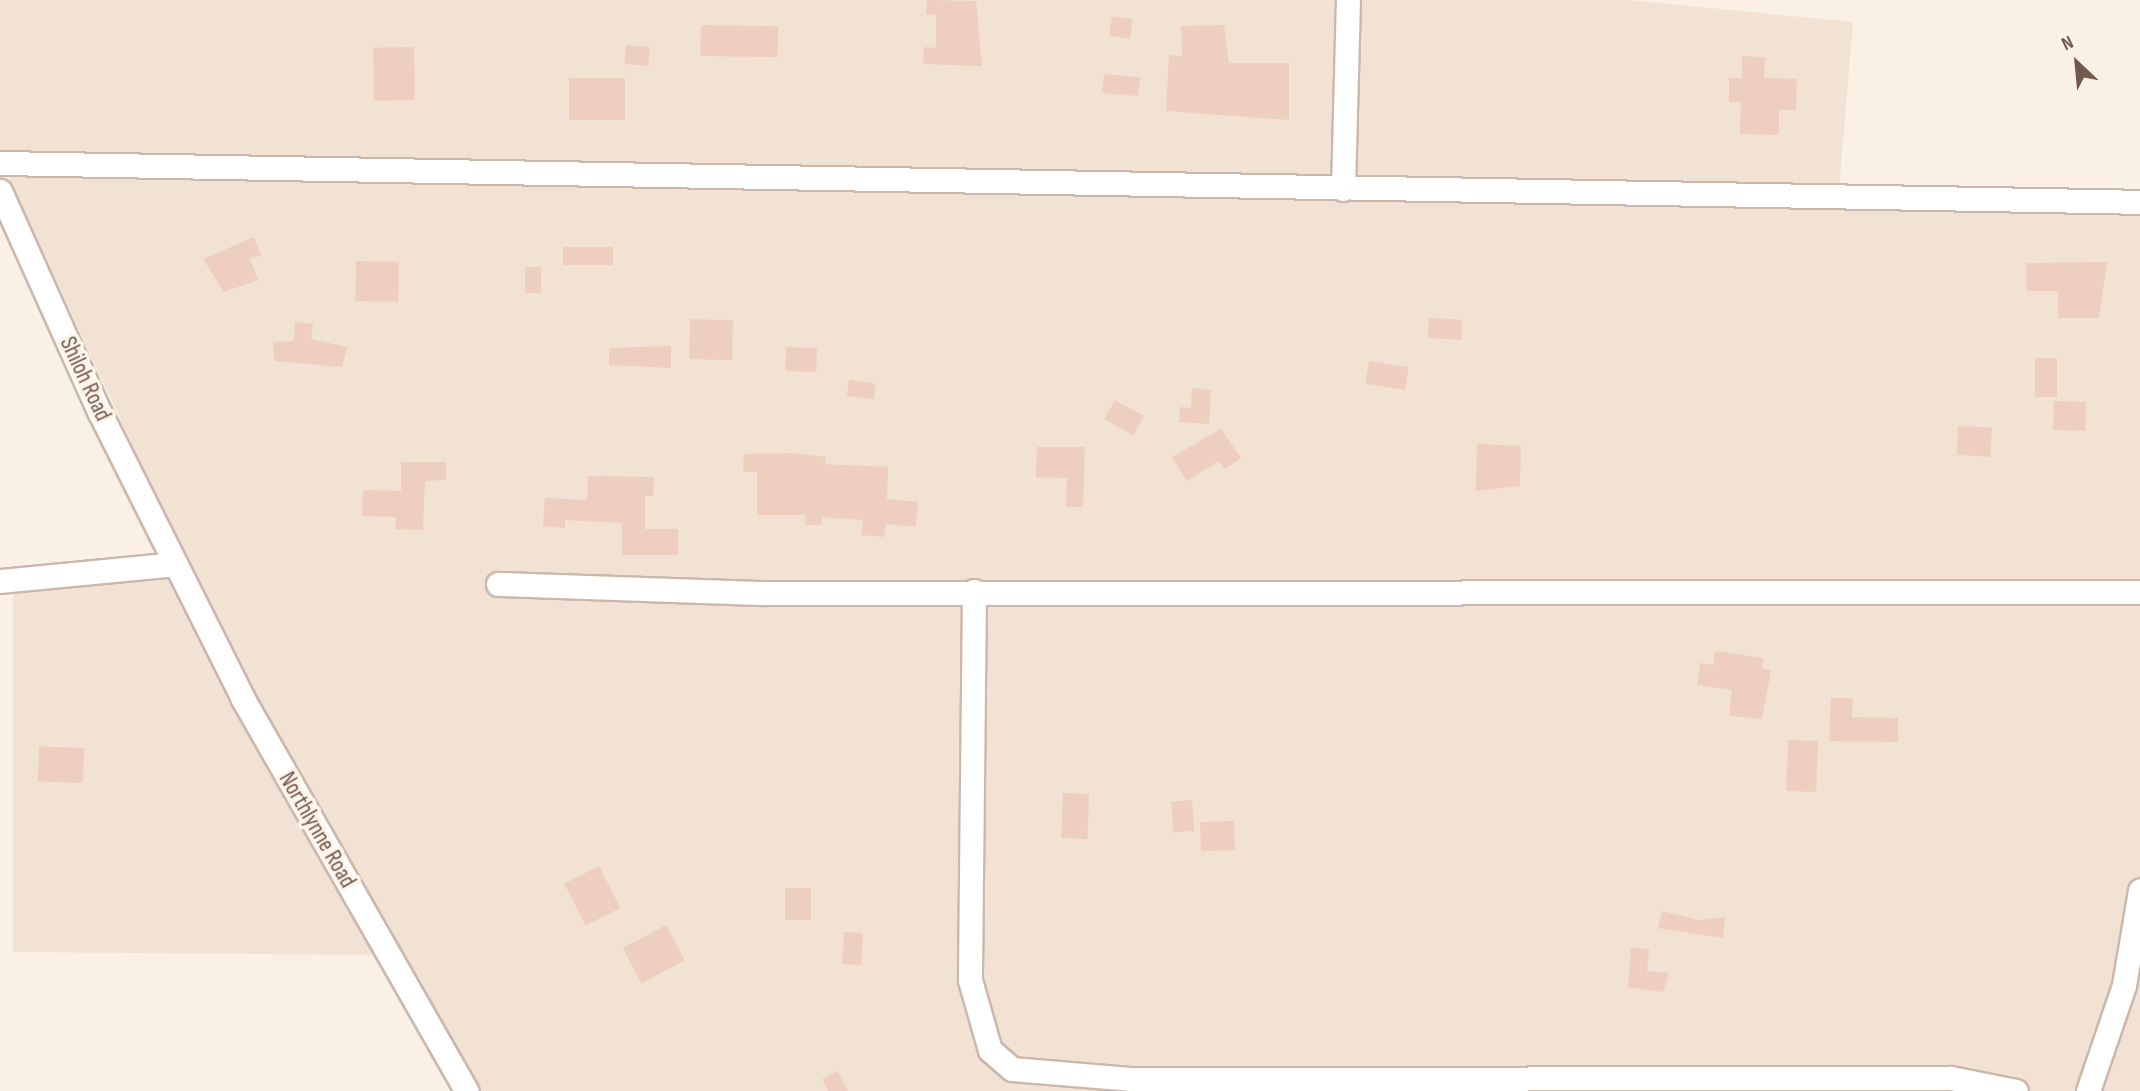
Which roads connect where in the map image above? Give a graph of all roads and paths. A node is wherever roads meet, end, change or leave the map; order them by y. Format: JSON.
{"nodes":[{"id":1,"x":1348,"y":0,"type":"edge"},
{"id":2,"x":0,"y":163,"type":"edge"},
{"id":3,"x":1343,"y":189,"type":"junction"},
{"id":4,"x":0,"y":191,"type":"edge"},
{"id":5,"x":2140,"y":202,"type":"edge"},
{"id":6,"x":175,"y":564,"type":"junction"},
{"id":7,"x":0,"y":581,"type":"edge"},
{"id":8,"x":498,"y":584,"type":"dead end"},
{"id":9,"x":974,"y":591,"type":"junction"},
{"id":10,"x":2140,"y":592,"type":"edge"},
{"id":11,"x":2140,"y":890,"type":"edge"},
{"id":12,"x":467,"y":1091,"type":"edge"},
{"id":13,"x":2016,"y":1091,"type":"edge"},
{"id":14,"x":2088,"y":1091,"type":"edge"}],
"edges":[{"from":1,"to":3,"type":"street"},
{"from":2,"to":3,"type":"street"},
{"from":3,"to":5,"type":"street"},
{"from":4,"to":6,"type":"street","name":"Shiloh Road"},
{"from":6,"to":7,"type":"street"},
{"from":6,"to":12,"type":"street","name":"Northlynne Road"},
{"from":8,"to":9,"type":"street"},
{"from":9,"to":10,"type":"street"},
{"from":9,"to":13,"type":"street"},
{"from":11,"to":14,"type":"street"}]}
